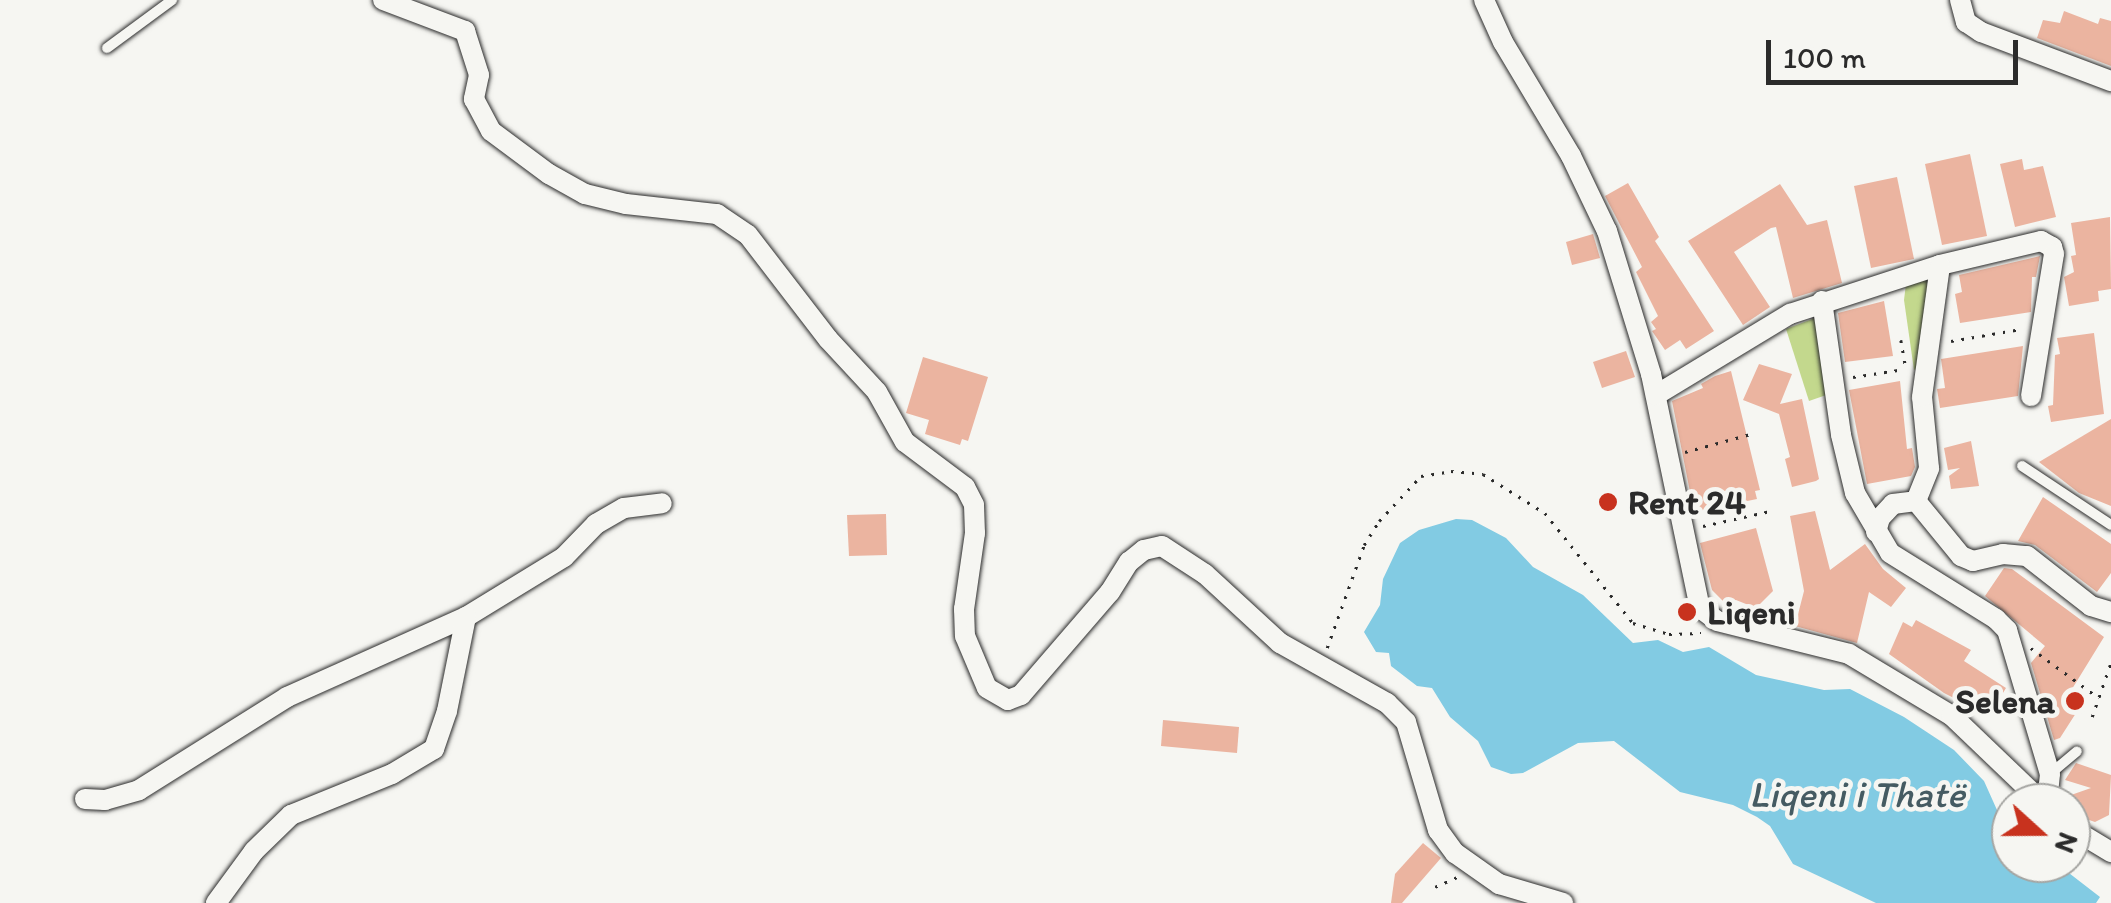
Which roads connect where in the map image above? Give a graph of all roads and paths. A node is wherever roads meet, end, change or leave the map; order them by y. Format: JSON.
{"nodes":[{"id":1,"x":172,"y":0,"type":"edge"},
{"id":2,"x":382,"y":0,"type":"edge"},
{"id":3,"x":1484,"y":0,"type":"edge"},
{"id":4,"x":1960,"y":0,"type":"edge"},
{"id":5,"x":107,"y":48,"type":"dead end"},
{"id":6,"x":2111,"y":81,"type":"edge"},
{"id":7,"x":1940,"y":264,"type":"junction"},
{"id":8,"x":1822,"y":301,"type":"junction"},
{"id":9,"x":2042,"y":325,"type":"junction"},
{"id":10,"x":1970,"y":338,"type":"dead end"},
{"id":11,"x":1906,"y":368,"type":"dead end"},
{"id":12,"x":1849,"y":378,"type":"dead end"},
{"id":13,"x":1656,"y":395,"type":"junction"},
{"id":14,"x":2032,"y":396,"type":"dead end"},
{"id":15,"x":1752,"y":434,"type":"dead end"},
{"id":16,"x":1688,"y":451,"type":"dead end"},
{"id":17,"x":2022,"y":466,"type":"dead end"},
{"id":18,"x":1916,"y":500,"type":"junction"},
{"id":19,"x":662,"y":504,"type":"dead end"},
{"id":20,"x":1770,"y":511,"type":"dead end"},
{"id":21,"x":2111,"y":525,"type":"edge"},
{"id":22,"x":1684,"y":531,"type":"junction"},
{"id":23,"x":1876,"y":532,"type":"junction"},
{"id":24,"x":2111,"y":612,"type":"edge"},
{"id":25,"x":466,"y":617,"type":"junction"},
{"id":26,"x":1737,"y":626,"type":"junction"},
{"id":27,"x":2007,"y":630,"type":"junction"},
{"id":28,"x":1335,"y":660,"type":"dead end"},
{"id":29,"x":2111,"y":662,"type":"edge"},
{"id":30,"x":2110,"y":669,"type":"edge"},
{"id":31,"x":2099,"y":698,"type":"junction"},
{"id":32,"x":2092,"y":717,"type":"dead end"},
{"id":33,"x":2077,"y":751,"type":"dead end"},
{"id":34,"x":2050,"y":774,"type":"junction"},
{"id":35,"x":2024,"y":783,"type":"edge"},
{"id":36,"x":2048,"y":783,"type":"edge"},
{"id":37,"x":85,"y":799,"type":"dead end"},
{"id":38,"x":1458,"y":876,"type":"dead end"},
{"id":39,"x":1434,"y":887,"type":"dead end"},
{"id":40,"x":216,"y":903,"type":"edge"},
{"id":41,"x":1563,"y":903,"type":"edge"}],
"edges":[{"from":1,"to":5,"type":"lane"},
{"from":2,"to":41,"type":"street"},
{"from":3,"to":13,"type":"street"},
{"from":4,"to":6,"type":"street"},
{"from":7,"to":8,"type":"street"},
{"from":7,"to":9,"type":"street"},
{"from":7,"to":18,"type":"street"},
{"from":8,"to":13,"type":"street"},
{"from":8,"to":23,"type":"street"},
{"from":9,"to":10,"type":"path"},
{"from":9,"to":14,"type":"street"},
{"from":11,"to":12,"type":"path"},
{"from":13,"to":22,"type":"street"},
{"from":15,"to":16,"type":"path"},
{"from":17,"to":21,"type":"lane"},
{"from":18,"to":23,"type":"street"},
{"from":18,"to":24,"type":"street"},
{"from":19,"to":25,"type":"street"},
{"from":20,"to":22,"type":"path"},
{"from":22,"to":26,"type":"street"},
{"from":23,"to":27,"type":"street"},
{"from":25,"to":37,"type":"street"},
{"from":25,"to":40,"type":"street"},
{"from":26,"to":28,"type":"path"},
{"from":26,"to":35,"type":"street"},
{"from":27,"to":31,"type":"path"},
{"from":27,"to":34,"type":"street"},
{"from":29,"to":30,"type":"path"},
{"from":30,"to":31,"type":"path"},
{"from":31,"to":32,"type":"path"},
{"from":33,"to":34,"type":"lane"},
{"from":34,"to":36,"type":"street"},
{"from":38,"to":39,"type":"path"}]}
